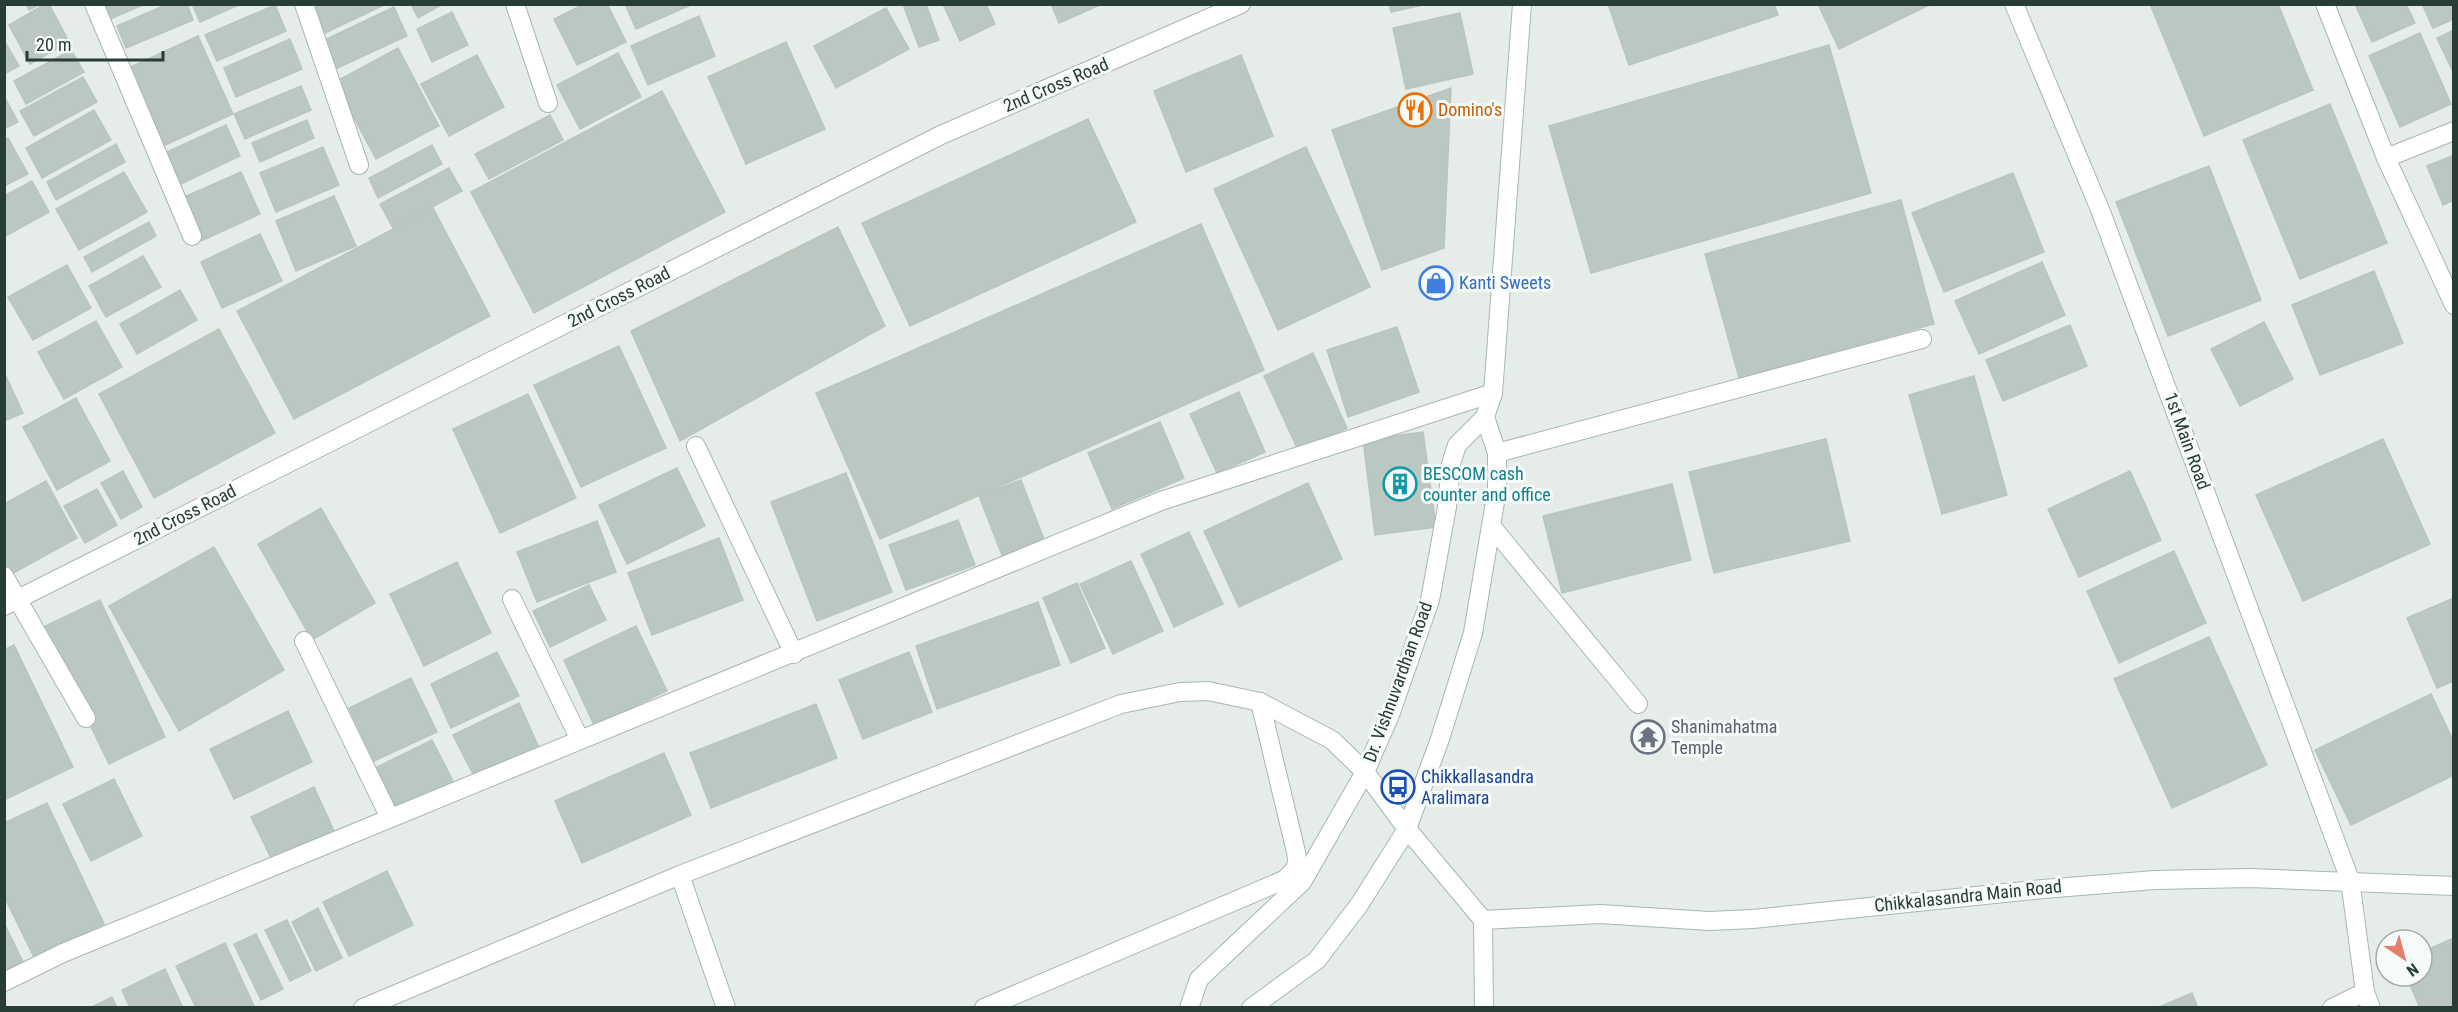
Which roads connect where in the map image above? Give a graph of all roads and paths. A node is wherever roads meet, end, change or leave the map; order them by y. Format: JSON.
{"nodes":[{"id":1,"x":94,"y":4,"type":"edge"},
{"id":2,"x":304,"y":4,"type":"edge"},
{"id":3,"x":515,"y":4,"type":"edge"},
{"id":4,"x":1241,"y":4,"type":"edge"},
{"id":5,"x":1522,"y":4,"type":"edge"},
{"id":6,"x":2014,"y":4,"type":"edge"},
{"id":7,"x":2325,"y":4,"type":"edge"},
{"id":8,"x":548,"y":104,"type":"dead end"},
{"id":9,"x":2454,"y":131,"type":"edge"},
{"id":10,"x":2386,"y":158,"type":"junction"},
{"id":11,"x":359,"y":165,"type":"dead end"},
{"id":12,"x":192,"y":236,"type":"dead end"},
{"id":13,"x":2454,"y":305,"type":"edge"},
{"id":14,"x":1922,"y":339,"type":"dead end"},
{"id":15,"x":1493,"y":393,"type":"junction"},
{"id":16,"x":1485,"y":417,"type":"junction"},
{"id":17,"x":696,"y":446,"type":"dead end"},
{"id":18,"x":1497,"y":453,"type":"junction"},
{"id":19,"x":1492,"y":526,"type":"junction"},
{"id":20,"x":4,"y":576,"type":"edge"},
{"id":21,"x":512,"y":598,"type":"dead end"},
{"id":22,"x":12,"y":603,"type":"edge"},
{"id":23,"x":304,"y":641,"type":"dead end"},
{"id":24,"x":794,"y":654,"type":"junction"},
{"id":25,"x":1260,"y":702,"type":"junction"},
{"id":26,"x":1638,"y":704,"type":"dead end"},
{"id":27,"x":86,"y":718,"type":"dead end"},
{"id":28,"x":580,"y":740,"type":"junction"},
{"id":29,"x":1365,"y":771,"type":"junction"},
{"id":30,"x":390,"y":818,"type":"junction"},
{"id":31,"x":1407,"y":829,"type":"junction"},
{"id":32,"x":680,"y":875,"type":"junction"},
{"id":33,"x":2350,"y":880,"type":"junction"},
{"id":34,"x":2454,"y":886,"type":"edge"},
{"id":35,"x":1483,"y":920,"type":"junction"},
{"id":36,"x":4,"y":982,"type":"edge"},
{"id":37,"x":2368,"y":1000,"type":"edge"},
{"id":38,"x":363,"y":1008,"type":"edge"},
{"id":39,"x":726,"y":1008,"type":"edge"},
{"id":40,"x":984,"y":1008,"type":"edge"},
{"id":41,"x":1189,"y":1008,"type":"edge"},
{"id":42,"x":1251,"y":1008,"type":"edge"},
{"id":43,"x":1484,"y":1008,"type":"edge"},
{"id":44,"x":2332,"y":1008,"type":"edge"}],
"edges":[{"from":1,"to":12,"type":"street"},
{"from":2,"to":11,"type":"street"},
{"from":3,"to":8,"type":"street"},
{"from":4,"to":22,"type":"street","name":"2nd Cross Road"},
{"from":5,"to":15,"type":"street","name":"Dr. Vishnuvardhan Road"},
{"from":6,"to":33,"type":"street","name":"1st Main Road"},
{"from":7,"to":10,"type":"street"},
{"from":9,"to":10,"type":"street"},
{"from":10,"to":13,"type":"street"},
{"from":14,"to":18,"type":"street"},
{"from":15,"to":16,"type":"street","name":"Dr. Vishnuvardhan Road"},
{"from":15,"to":24,"type":"street"},
{"from":16,"to":18,"type":"street"},
{"from":16,"to":29,"type":"street","name":"Dr. Vishnuvardhan Road"},
{"from":17,"to":24,"type":"street"},
{"from":18,"to":19,"type":"street"},
{"from":19,"to":26,"type":"street"},
{"from":19,"to":31,"type":"street"},
{"from":20,"to":22,"type":"street"},
{"from":21,"to":28,"type":"street"},
{"from":22,"to":27,"type":"street"},
{"from":23,"to":30,"type":"street"},
{"from":24,"to":28,"type":"street"},
{"from":25,"to":29,"type":"street"},
{"from":25,"to":32,"type":"street"},
{"from":25,"to":40,"type":"street"},
{"from":28,"to":30,"type":"street"},
{"from":29,"to":31,"type":"street"},
{"from":29,"to":41,"type":"street","name":"Dr. Vishnuvardhan Road"},
{"from":30,"to":36,"type":"street"},
{"from":31,"to":35,"type":"street"},
{"from":31,"to":42,"type":"street"},
{"from":32,"to":38,"type":"street"},
{"from":32,"to":39,"type":"street"},
{"from":33,"to":34,"type":"street","name":"Chikkalasandra Main Road"},
{"from":33,"to":35,"type":"street","name":"Chikkalasandra Main Road"},
{"from":33,"to":37,"type":"street","name":"1st Main Road"},
{"from":35,"to":43,"type":"street"},
{"from":37,"to":44,"type":"street"}]}
